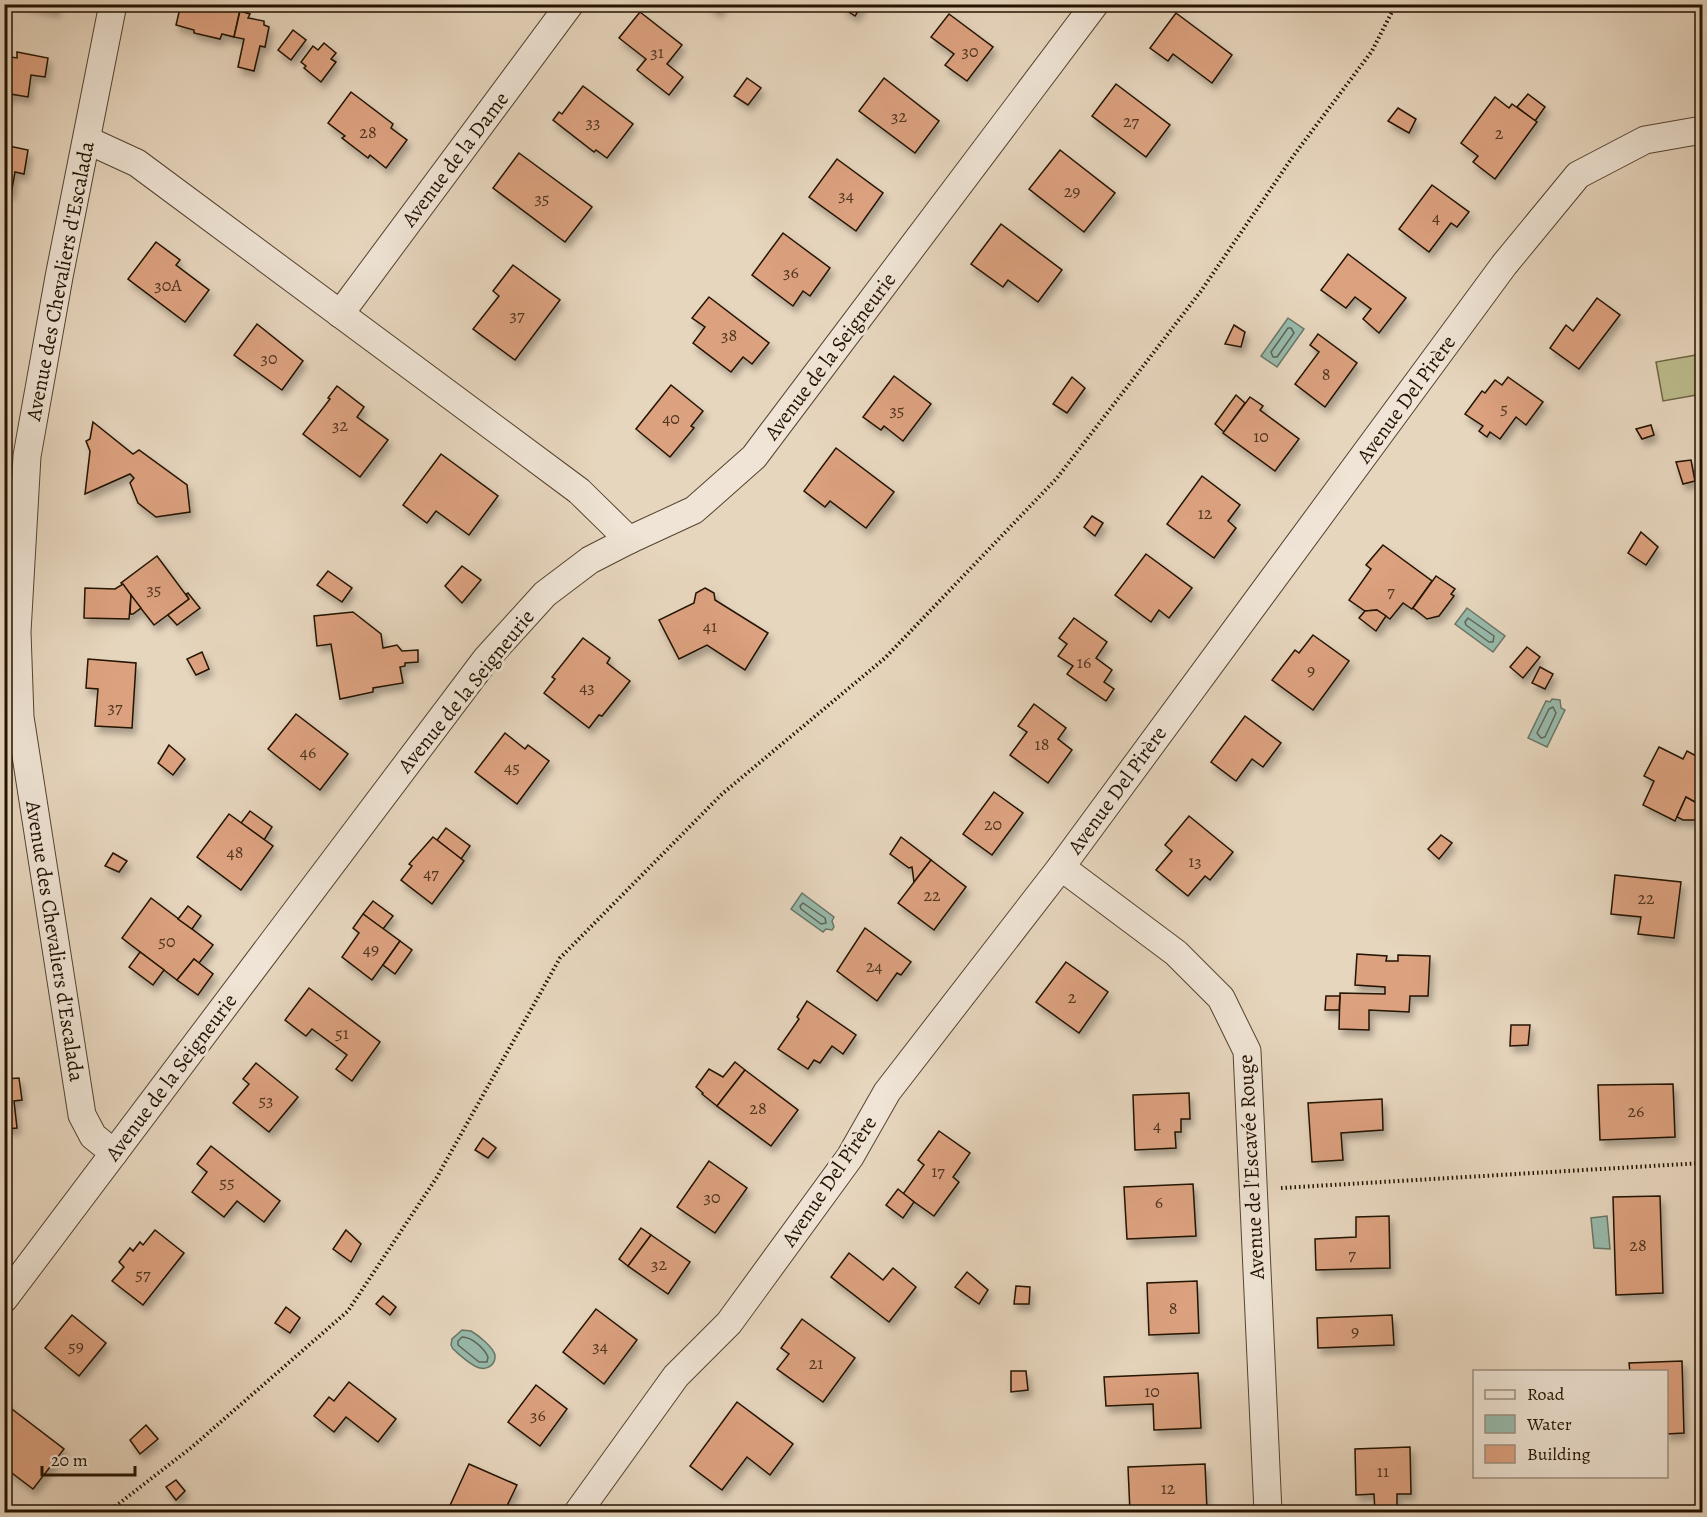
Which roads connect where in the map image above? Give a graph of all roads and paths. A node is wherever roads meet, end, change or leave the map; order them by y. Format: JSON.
{"nodes":[{"id":1,"x":113,"y":4,"type":"edge"},
{"id":2,"x":570,"y":4,"type":"edge"},
{"id":3,"x":1095,"y":4,"type":"edge"},
{"id":4,"x":1396,"y":4,"type":"edge"},
{"id":5,"x":1702,"y":130,"type":"edge"},
{"id":6,"x":87,"y":140,"type":"junction"},
{"id":7,"x":340,"y":314,"type":"junction"},
{"id":8,"x":629,"y":540,"type":"junction"},
{"id":9,"x":10,"y":632,"type":"edge"},
{"id":10,"x":1061,"y":867,"type":"junction"},
{"id":11,"x":114,"y":1153,"type":"junction"},
{"id":12,"x":1702,"y":1163,"type":"edge"},
{"id":13,"x":1253,"y":1190,"type":"junction"},
{"id":14,"x":4,"y":1299,"type":"edge"},
{"id":15,"x":108,"y":1512,"type":"edge"},
{"id":16,"x":578,"y":1512,"type":"edge"},
{"id":17,"x":1268,"y":1512,"type":"edge"}],
"edges":[{"from":1,"to":6,"type":"street","name":"Avenue des Chevaliers d'Escalada"},
{"from":2,"to":7,"type":"street","name":"Avenue de la Dame"},
{"from":3,"to":8,"type":"street","name":"Avenue de la Seigneurie"},
{"from":4,"to":15,"type":"path"},
{"from":5,"to":10,"type":"street","name":"Avenue Del Pirère"},
{"from":6,"to":7,"type":"street"},
{"from":6,"to":9,"type":"street","name":"Avenue des Chevaliers d'Escalada"},
{"from":7,"to":8,"type":"street"},
{"from":8,"to":11,"type":"street","name":"Avenue de la Seigneurie"},
{"from":9,"to":11,"type":"street","name":"Avenue des Chevaliers d'Escalada"},
{"from":10,"to":13,"type":"street","name":"Avenue de l'Escavée Rouge"},
{"from":10,"to":16,"type":"street","name":"Avenue Del Pirère"},
{"from":11,"to":14,"type":"street","name":"Avenue de la Seigneurie"},
{"from":12,"to":13,"type":"path"},
{"from":13,"to":17,"type":"street","name":"Avenue de l'Escavée Rouge"}]}
